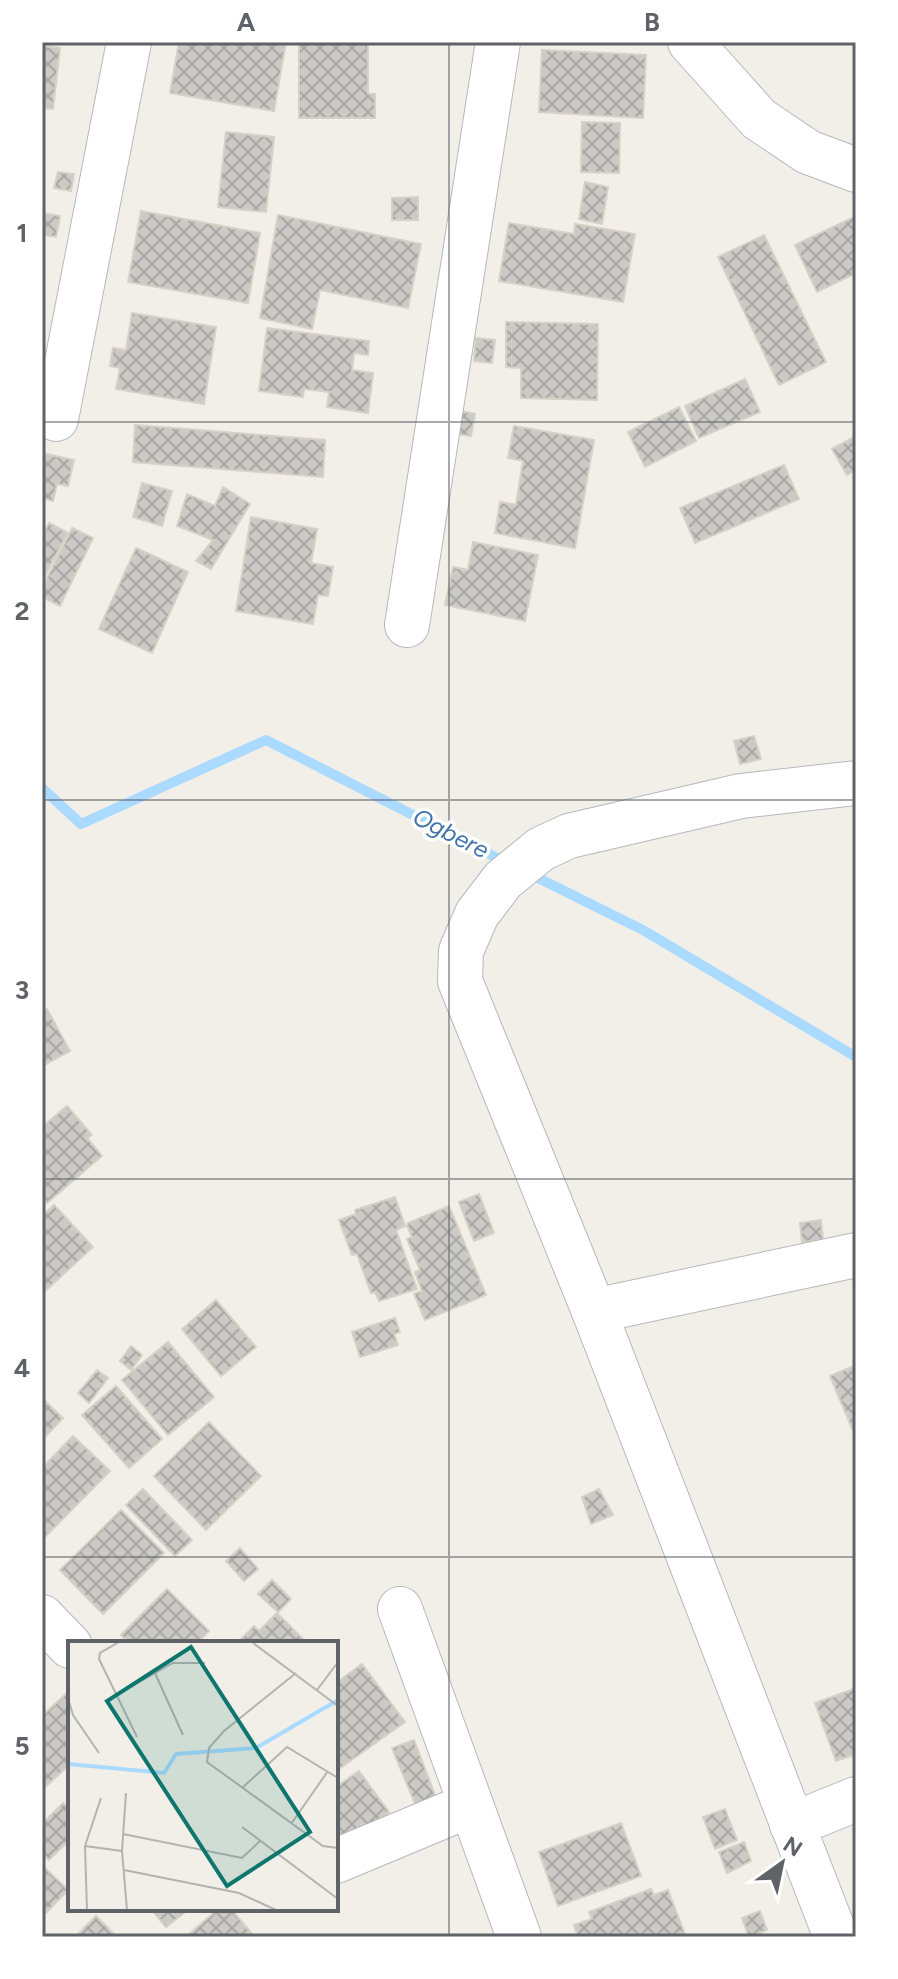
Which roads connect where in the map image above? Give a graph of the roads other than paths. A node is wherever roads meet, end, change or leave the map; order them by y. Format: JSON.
{"nodes":[{"id":1,"x":129,"y":42,"type":"edge"},
{"id":2,"x":498,"y":42,"type":"edge"},
{"id":3,"x":690,"y":42,"type":"edge"},
{"id":4,"x":856,"y":170,"type":"edge"},
{"id":5,"x":56,"y":419,"type":"dead end"},
{"id":6,"x":407,"y":625,"type":"dead end"},
{"id":7,"x":856,"y":783,"type":"edge"},
{"id":8,"x":856,"y":1255,"type":"edge"},
{"id":9,"x":594,"y":1311,"type":"junction"},
{"id":10,"x":400,"y":1609,"type":"dead end"},
{"id":11,"x":42,"y":1617,"type":"edge"},
{"id":12,"x":68,"y":1644,"type":"edge"},
{"id":13,"x":856,"y":1799,"type":"edge"},
{"id":14,"x":470,"y":1805,"type":"junction"},
{"id":15,"x":792,"y":1825,"type":"junction"},
{"id":16,"x":338,"y":1860,"type":"edge"},
{"id":17,"x":519,"y":1937,"type":"edge"},
{"id":18,"x":836,"y":1937,"type":"edge"}],
"edges":[{"from":1,"to":5,"type":"street"},
{"from":2,"to":6,"type":"street"},
{"from":3,"to":4,"type":"street"},
{"from":7,"to":9,"type":"street"},
{"from":8,"to":9,"type":"street"},
{"from":9,"to":15,"type":"street"},
{"from":10,"to":14,"type":"street"},
{"from":11,"to":12,"type":"street"},
{"from":13,"to":15,"type":"street"},
{"from":14,"to":16,"type":"street"},
{"from":14,"to":17,"type":"street"},
{"from":15,"to":18,"type":"street"}]}
